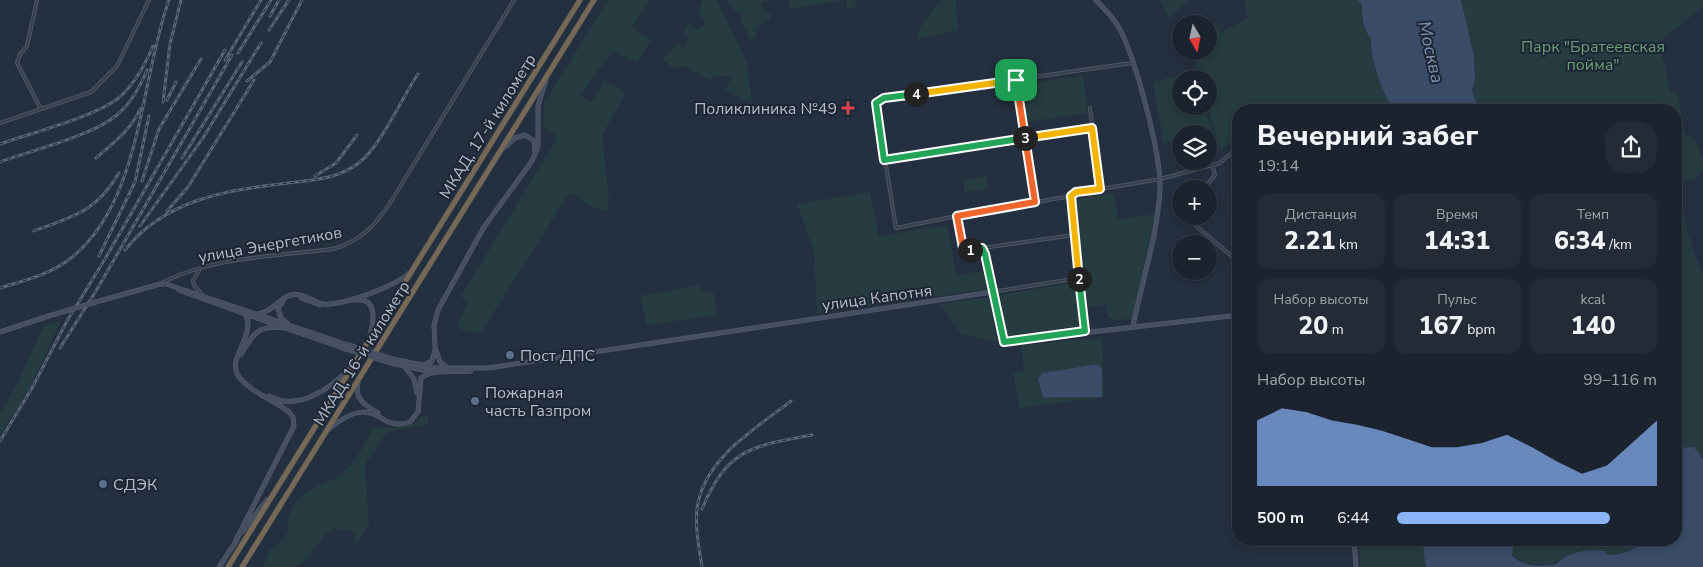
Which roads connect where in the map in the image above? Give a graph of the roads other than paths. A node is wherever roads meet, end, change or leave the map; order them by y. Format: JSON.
{"nodes":[{"id":1,"x":37,"y":0,"type":"edge"},
{"id":2,"x":149,"y":0,"type":"edge"},
{"id":3,"x":514,"y":0,"type":"edge"},
{"id":4,"x":580,"y":0,"type":"edge"},
{"id":5,"x":594,"y":0,"type":"edge"},
{"id":6,"x":1096,"y":0,"type":"edge"},
{"id":7,"x":1132,"y":63,"type":"junction"},
{"id":8,"x":550,"y":72,"type":"junction"},
{"id":9,"x":1016,"y":80,"type":"junction"},
{"id":10,"x":1090,"y":108,"type":"dead end"},
{"id":11,"x":41,"y":109,"type":"junction"},
{"id":12,"x":0,"y":123,"type":"edge"},
{"id":13,"x":1092,"y":128,"type":"junction"},
{"id":14,"x":1026,"y":138,"type":"junction"},
{"id":15,"x":500,"y":152,"type":"junction"},
{"id":16,"x":1232,"y":152,"type":"edge"},
{"id":17,"x":535,"y":155,"type":"junction"},
{"id":18,"x":884,"y":160,"type":"junction"},
{"id":19,"x":1217,"y":164,"type":"edge"},
{"id":20,"x":1195,"y":170,"type":"edge"},
{"id":21,"x":1160,"y":180,"type":"junction"},
{"id":22,"x":1100,"y":189,"type":"junction"},
{"id":23,"x":1071,"y":196,"type":"junction"},
{"id":24,"x":1035,"y":202,"type":"junction"},
{"id":25,"x":957,"y":216,"type":"junction"},
{"id":26,"x":1195,"y":225,"type":"edge"},
{"id":27,"x":1074,"y":235,"type":"junction"},
{"id":28,"x":982,"y":248,"type":"junction"},
{"id":29,"x":1232,"y":256,"type":"edge"},
{"id":30,"x":415,"y":266,"type":"junction"},
{"id":31,"x":205,"y":268,"type":"junction"},
{"id":32,"x":1079,"y":278,"type":"junction"},
{"id":33,"x":160,"y":284,"type":"junction"},
{"id":34,"x":992,"y":292,"type":"junction"},
{"id":35,"x":205,"y":297,"type":"junction"},
{"id":36,"x":247,"y":314,"type":"junction"},
{"id":37,"x":1232,"y":316,"type":"edge"},
{"id":38,"x":1133,"y":326,"type":"junction"},
{"id":39,"x":292,"y":327,"type":"junction"},
{"id":40,"x":285,"y":328,"type":"junction"},
{"id":41,"x":1085,"y":331,"type":"junction"},
{"id":42,"x":0,"y":332,"type":"edge"},
{"id":43,"x":368,"y":341,"type":"junction"},
{"id":44,"x":344,"y":346,"type":"junction"},
{"id":45,"x":436,"y":347,"type":"junction"},
{"id":46,"x":392,"y":361,"type":"junction"},
{"id":47,"x":355,"y":362,"type":"junction"},
{"id":48,"x":405,"y":366,"type":"junction"},
{"id":49,"x":419,"y":366,"type":"junction"},
{"id":50,"x":452,"y":369,"type":"junction"},
{"id":51,"x":481,"y":369,"type":"junction"},
{"id":52,"x":437,"y":372,"type":"junction"},
{"id":53,"x":359,"y":380,"type":"junction"},
{"id":54,"x":328,"y":430,"type":"junction"},
{"id":55,"x":278,"y":486,"type":"junction"},
{"id":56,"x":236,"y":540,"type":"junction"},
{"id":57,"x":1354,"y":546,"type":"edge"},
{"id":58,"x":219,"y":567,"type":"edge"},
{"id":59,"x":228,"y":567,"type":"edge"},
{"id":60,"x":242,"y":567,"type":"edge"},
{"id":61,"x":1356,"y":567,"type":"edge"}],
"edges":[{"from":1,"to":11,"type":"street"},
{"from":2,"to":11,"type":"street"},
{"from":3,"to":31,"type":"street","name":"улица Энергетиков"},
{"from":4,"to":30,"type":"highway","name":"МКАД, 17-й километр"},
{"from":5,"to":8,"type":"highway","name":"МКАД, 17-й километр"},
{"from":6,"to":7,"type":"main road"},
{"from":7,"to":9,"type":"street"},
{"from":7,"to":21,"type":"main road"},
{"from":8,"to":15,"type":"highway","name":"МКАД, 17-й километр"},
{"from":8,"to":17,"type":"main road"},
{"from":9,"to":14,"type":"street"},
{"from":9,"to":18,"type":"street"},
{"from":10,"to":13,"type":"street"},
{"from":11,"to":12,"type":"street"},
{"from":13,"to":14,"type":"street"},
{"from":13,"to":22,"type":"street"},
{"from":14,"to":18,"type":"street"},
{"from":14,"to":24,"type":"street"},
{"from":15,"to":17,"type":"main road"},
{"from":15,"to":53,"type":"highway","name":"МКАД, 16-й километр"},
{"from":16,"to":19,"type":"street"},
{"from":17,"to":45,"type":"main road"},
{"from":18,"to":25,"type":"street"},
{"from":20,"to":21,"type":"street"},
{"from":21,"to":22,"type":"street"},
{"from":21,"to":38,"type":"main road"},
{"from":22,"to":23,"type":"street"},
{"from":23,"to":24,"type":"street"},
{"from":23,"to":27,"type":"street"},
{"from":24,"to":25,"type":"street"},
{"from":25,"to":28,"type":"street"},
{"from":26,"to":29,"type":"street"},
{"from":27,"to":28,"type":"street"},
{"from":27,"to":32,"type":"street"},
{"from":28,"to":34,"type":"street"},
{"from":30,"to":36,"type":"main road"},
{"from":30,"to":43,"type":"highway","name":"МКАД, 16-й километр"},
{"from":31,"to":33,"type":"street","name":"улица Энергетиков"},
{"from":31,"to":35,"type":"street"},
{"from":32,"to":34,"type":"street"},
{"from":32,"to":41,"type":"street"},
{"from":33,"to":35,"type":"main road"},
{"from":33,"to":36,"type":"main road"},
{"from":33,"to":42,"type":"main road","name":"улица Энергетиков","bridge":true},
{"from":34,"to":41,"type":"main road"},
{"from":34,"to":51,"type":"main road","name":"улица Капотня"},
{"from":35,"to":36,"type":"main road"},
{"from":36,"to":39,"type":"main road"},
{"from":36,"to":40,"type":"main road"},
{"from":36,"to":56,"type":"main road"},
{"from":37,"to":38,"type":"main road"},
{"from":38,"to":41,"type":"main road"},
{"from":39,"to":43,"type":"main road"},
{"from":39,"to":44,"type":"main road"},
{"from":40,"to":44,"type":"main road"},
{"from":40,"to":47,"type":"main road"},
{"from":43,"to":47,"type":"highway","name":"МКАД, 16-й километр"},
{"from":44,"to":46,"type":"main road","bridge":true},
{"from":45,"to":49,"type":"main road"},
{"from":45,"to":50,"type":"main road"},
{"from":46,"to":48,"type":"main road"},
{"from":46,"to":49,"type":"main road"},
{"from":47,"to":55,"type":"highway","name":"МКАД, 16-й километр"},
{"from":48,"to":52,"type":"main road"},
{"from":48,"to":53,"type":"main road"},
{"from":49,"to":50,"type":"main road"},
{"from":50,"to":51,"type":"main road"},
{"from":51,"to":52,"type":"main road"},
{"from":52,"to":54,"type":"main road"},
{"from":53,"to":54,"type":"highway","name":"МКАД, 16-й километр"},
{"from":54,"to":60,"type":"highway","name":"МКАД, 16-й километр"},
{"from":55,"to":56,"type":"main road"},
{"from":55,"to":59,"type":"highway","name":"МКАД, 16-й километр"},
{"from":56,"to":58,"type":"main road"},
{"from":57,"to":61,"type":"main road"}]}
